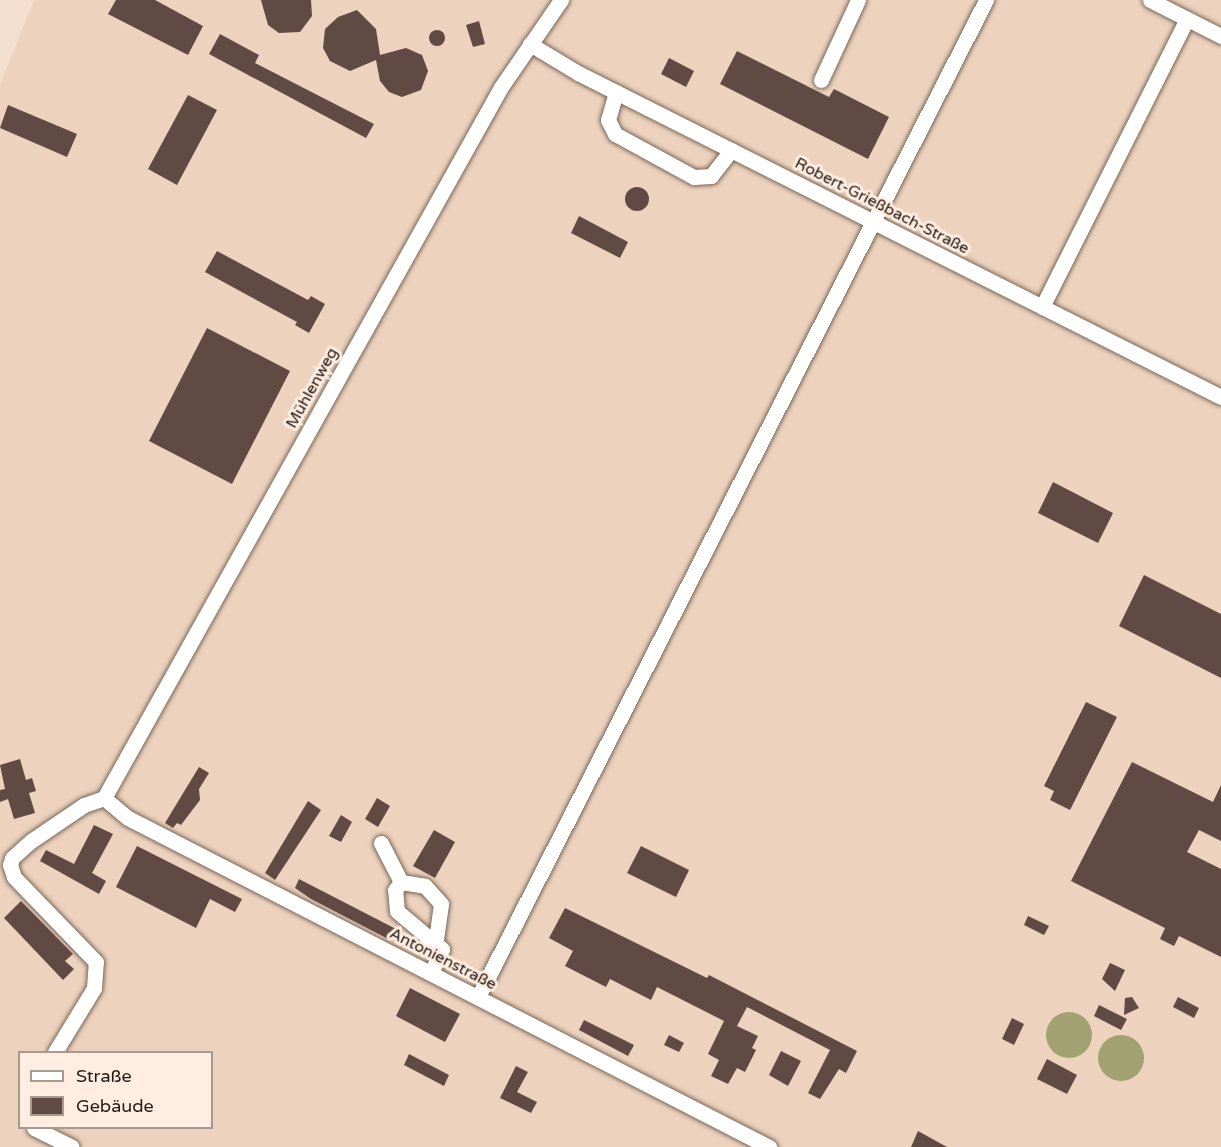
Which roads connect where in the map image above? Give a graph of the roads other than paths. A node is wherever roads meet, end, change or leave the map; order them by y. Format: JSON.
{"nodes":[{"id":1,"x":561,"y":0,"type":"edge"},
{"id":2,"x":858,"y":0,"type":"edge"},
{"id":3,"x":986,"y":0,"type":"edge"},
{"id":4,"x":1150,"y":0,"type":"edge"},
{"id":5,"x":1187,"y":19,"type":"junction"},
{"id":6,"x":1221,"y":36,"type":"edge"},
{"id":7,"x":530,"y":44,"type":"junction"},
{"id":8,"x":821,"y":80,"type":"dead end"},
{"id":9,"x":616,"y":92,"type":"junction"},
{"id":10,"x":731,"y":150,"type":"junction"},
{"id":11,"x":871,"y":221,"type":"junction"},
{"id":12,"x":1042,"y":307,"type":"junction"},
{"id":13,"x":1221,"y":397,"type":"edge"},
{"id":14,"x":104,"y":798,"type":"junction"},
{"id":15,"x":381,"y":843,"type":"dead end"},
{"id":16,"x":401,"y":882,"type":"junction"},
{"id":17,"x":436,"y":941,"type":"junction"},
{"id":18,"x":431,"y":973,"type":"junction"},
{"id":19,"x":478,"y":997,"type":"junction"},
{"id":20,"x":56,"y":1051,"type":"edge"},
{"id":21,"x":36,"y":1129,"type":"edge"},
{"id":22,"x":72,"y":1147,"type":"edge"},
{"id":23,"x":769,"y":1147,"type":"edge"}],
"edges":[{"from":1,"to":7,"type":"street","name":"Mühlenweg"},
{"from":2,"to":8,"type":"street"},
{"from":3,"to":11,"type":"street"},
{"from":4,"to":5,"type":"street"},
{"from":5,"to":6,"type":"street"},
{"from":5,"to":12,"type":"street"},
{"from":7,"to":9,"type":"street","name":"Robert-Grießbach-Straße"},
{"from":7,"to":14,"type":"street","name":"Mühlenweg"},
{"from":9,"to":10,"type":"street","name":"Robert-Grießbach-Straße"},
{"from":9,"to":10,"type":"street"},
{"from":10,"to":11,"type":"street","name":"Robert-Grießbach-Straße"},
{"from":11,"to":12,"type":"street","name":"Robert-Grießbach-Straße"},
{"from":11,"to":19,"type":"street"},
{"from":12,"to":13,"type":"street","name":"Robert-Grießbach-Straße"},
{"from":14,"to":18,"type":"street","name":"Antonienstraße"},
{"from":14,"to":20,"type":"street"},
{"from":15,"to":16,"type":"street"},
{"from":16,"to":17,"type":"street"},
{"from":16,"to":17,"type":"street"},
{"from":17,"to":18,"type":"street"},
{"from":18,"to":19,"type":"street","name":"Antonienstraße"},
{"from":19,"to":23,"type":"street","name":"Antonienstraße"},
{"from":21,"to":22,"type":"street"}]}
